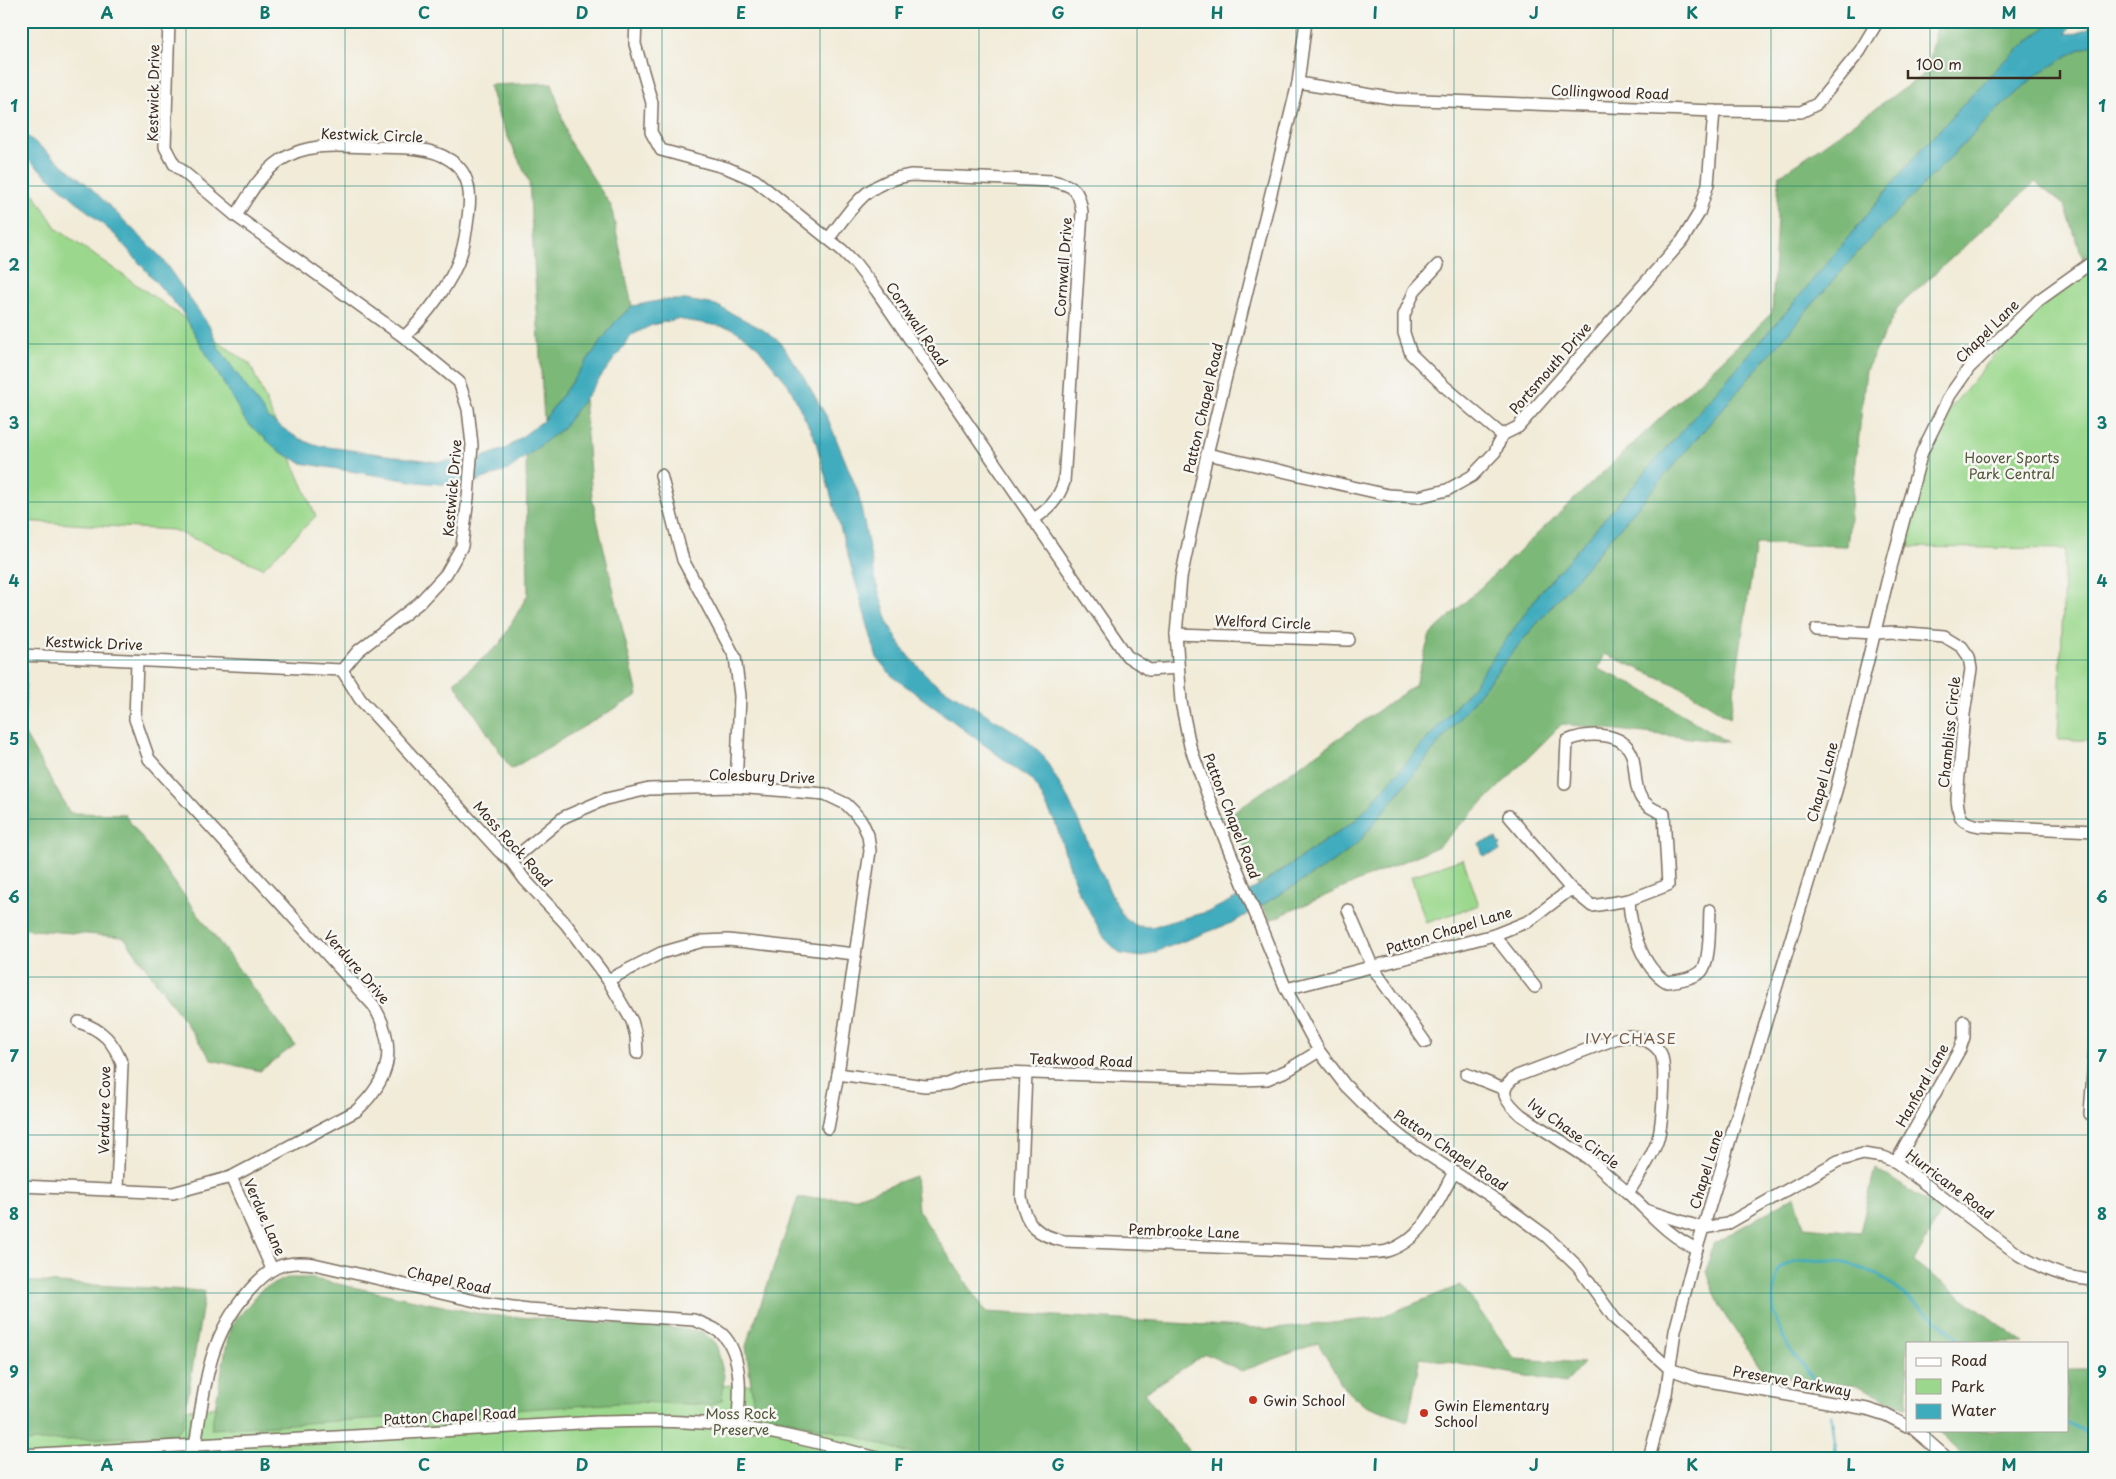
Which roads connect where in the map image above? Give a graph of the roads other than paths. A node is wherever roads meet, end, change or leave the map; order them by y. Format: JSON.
{"nodes":[{"id":1,"x":170,"y":21,"type":"edge"},
{"id":2,"x":636,"y":21,"type":"edge"},
{"id":3,"x":1306,"y":21,"type":"edge"},
{"id":4,"x":1878,"y":21,"type":"edge"},
{"id":5,"x":1298,"y":83,"type":"junction"},
{"id":6,"x":1714,"y":111,"type":"junction"},
{"id":7,"x":236,"y":216,"type":"junction"},
{"id":8,"x":828,"y":238,"type":"junction"},
{"id":9,"x":2095,"y":260,"type":"edge"},
{"id":10,"x":1438,"y":265,"type":"dead end"},
{"id":11,"x":404,"y":338,"type":"junction"},
{"id":12,"x":1502,"y":436,"type":"junction"},
{"id":13,"x":1207,"y":454,"type":"junction"},
{"id":14,"x":661,"y":475,"type":"dead end"},
{"id":15,"x":1034,"y":519,"type":"junction"},
{"id":16,"x":1816,"y":630,"type":"dead end"},
{"id":17,"x":1875,"y":633,"type":"junction"},
{"id":18,"x":1176,"y":634,"type":"junction"},
{"id":19,"x":1349,"y":640,"type":"dead end"},
{"id":20,"x":21,"y":655,"type":"edge"},
{"id":21,"x":137,"y":660,"type":"junction"},
{"id":22,"x":1178,"y":668,"type":"junction"},
{"id":23,"x":342,"y":670,"type":"junction"},
{"id":24,"x":1565,"y":784,"type":"dead end"},
{"id":25,"x":736,"y":787,"type":"junction"},
{"id":26,"x":1509,"y":816,"type":"dead end"},
{"id":27,"x":2095,"y":831,"type":"edge"},
{"id":28,"x":511,"y":861,"type":"junction"},
{"id":29,"x":1571,"y":889,"type":"junction"},
{"id":30,"x":1629,"y":900,"type":"junction"},
{"id":31,"x":1348,"y":910,"type":"dead end"},
{"id":32,"x":1710,"y":910,"type":"dead end"},
{"id":33,"x":1494,"y":935,"type":"junction"},
{"id":34,"x":855,"y":954,"type":"junction"},
{"id":35,"x":1373,"y":968,"type":"junction"},
{"id":36,"x":608,"y":980,"type":"junction"},
{"id":37,"x":1535,"y":987,"type":"dead end"},
{"id":38,"x":1286,"y":989,"type":"junction"},
{"id":39,"x":1964,"y":1021,"type":"dead end"},
{"id":40,"x":79,"y":1022,"type":"dead end"},
{"id":41,"x":1425,"y":1042,"type":"dead end"},
{"id":42,"x":2095,"y":1046,"type":"edge"},
{"id":43,"x":1319,"y":1051,"type":"junction"},
{"id":44,"x":637,"y":1053,"type":"dead end"},
{"id":45,"x":1026,"y":1073,"type":"junction"},
{"id":46,"x":838,"y":1074,"type":"junction"},
{"id":47,"x":1466,"y":1074,"type":"dead end"},
{"id":48,"x":1504,"y":1089,"type":"junction"},
{"id":49,"x":2090,"y":1114,"type":"dead end"},
{"id":50,"x":828,"y":1128,"type":"dead end"},
{"id":51,"x":1896,"y":1162,"type":"junction"},
{"id":52,"x":1454,"y":1172,"type":"junction"},
{"id":53,"x":231,"y":1178,"type":"junction"},
{"id":54,"x":21,"y":1186,"type":"edge"},
{"id":55,"x":117,"y":1190,"type":"junction"},
{"id":56,"x":1628,"y":1192,"type":"junction"},
{"id":57,"x":1648,"y":1211,"type":"junction"},
{"id":58,"x":1703,"y":1228,"type":"junction"},
{"id":59,"x":1696,"y":1249,"type":"junction"},
{"id":60,"x":272,"y":1268,"type":"junction"},
{"id":61,"x":2095,"y":1280,"type":"edge"},
{"id":62,"x":1670,"y":1369,"type":"junction"},
{"id":63,"x":1906,"y":1425,"type":"edge"},
{"id":64,"x":737,"y":1427,"type":"junction"},
{"id":65,"x":1917,"y":1432,"type":"edge"},
{"id":66,"x":196,"y":1446,"type":"junction"},
{"id":67,"x":21,"y":1455,"type":"edge"},
{"id":68,"x":877,"y":1458,"type":"edge"},
{"id":69,"x":1648,"y":1458,"type":"edge"},
{"id":70,"x":1947,"y":1458,"type":"edge"}],
"edges":[{"from":1,"to":7,"type":"street","name":"Kestwick Drive"},
{"from":2,"to":8,"type":"street","name":"Cornwall Road"},
{"from":3,"to":5,"type":"street","name":"Patton Chapel Road"},
{"from":4,"to":6,"type":"street","name":"Collingwood Road"},
{"from":5,"to":6,"type":"street","name":"Collingwood Road"},
{"from":5,"to":13,"type":"street","name":"Patton Chapel Road"},
{"from":6,"to":12,"type":"street","name":"Portsmouth Drive"},
{"from":7,"to":11,"type":"street","name":"Kestwick Drive"},
{"from":7,"to":11,"type":"street","name":"Kestwick Circle"},
{"from":8,"to":15,"type":"street","name":"Cornwall Road"},
{"from":8,"to":15,"type":"street","name":"Cornwall Drive"},
{"from":9,"to":17,"type":"street","name":"Chapel Lane"},
{"from":10,"to":12,"type":"street"},
{"from":11,"to":23,"type":"street","name":"Kestwick Drive"},
{"from":12,"to":13,"type":"street","name":"Portsmouth Drive"},
{"from":13,"to":18,"type":"street","name":"Patton Chapel Road"},
{"from":14,"to":25,"type":"street"},
{"from":15,"to":22,"type":"street","name":"Cornwall Road"},
{"from":16,"to":17,"type":"street","name":"Chambliss Circle"},
{"from":17,"to":27,"type":"street","name":"Chambliss Circle"},
{"from":17,"to":58,"type":"street","name":"Chapel Lane"},
{"from":18,"to":19,"type":"street","name":"Welford Circle"},
{"from":18,"to":22,"type":"street","name":"Patton Chapel Road"},
{"from":20,"to":21,"type":"street","name":"Kestwick Drive"},
{"from":21,"to":23,"type":"street","name":"Kestwick Drive"},
{"from":21,"to":53,"type":"street","name":"Verdure Drive"},
{"from":22,"to":38,"type":"street","name":"Patton Chapel Road"},
{"from":23,"to":28,"type":"street","name":"Moss Rock Road"},
{"from":24,"to":30,"type":"street"},
{"from":25,"to":28,"type":"street","name":"Colesbury Drive"},
{"from":25,"to":34,"type":"street","name":"Colesbury Drive"},
{"from":26,"to":29,"type":"street"},
{"from":28,"to":36,"type":"street","name":"Moss Rock Road"},
{"from":29,"to":30,"type":"street"},
{"from":29,"to":33,"type":"street","name":"Patton Chapel Lane"},
{"from":30,"to":32,"type":"street"},
{"from":31,"to":35,"type":"street"},
{"from":33,"to":35,"type":"street","name":"Patton Chapel Lane"},
{"from":33,"to":37,"type":"street"},
{"from":34,"to":36,"type":"street"},
{"from":34,"to":46,"type":"street","name":"Colesbury Drive"},
{"from":35,"to":38,"type":"street","name":"Patton Chapel Lane"},
{"from":35,"to":41,"type":"street"},
{"from":36,"to":44,"type":"street","name":"Moss Rock Road"},
{"from":38,"to":43,"type":"street","name":"Patton Chapel Road"},
{"from":39,"to":51,"type":"street","name":"Hanford Lane"},
{"from":40,"to":55,"type":"street","name":"Verdure Cove"},
{"from":42,"to":49,"type":"street"},
{"from":43,"to":45,"type":"street","name":"Teakwood Road"},
{"from":43,"to":52,"type":"street","name":"Patton Chapel Road"},
{"from":45,"to":46,"type":"street","name":"Teakwood Road"},
{"from":45,"to":52,"type":"street","name":"Pembrooke Lane"},
{"from":46,"to":50,"type":"street","name":"Colesbury Drive"},
{"from":47,"to":48,"type":"street"},
{"from":48,"to":56,"type":"street","name":"Ivy Chase Circle"},
{"from":48,"to":56,"type":"street"},
{"from":51,"to":58,"type":"street","name":"Hurricane Road"},
{"from":51,"to":61,"type":"street","name":"Hurricane Road"},
{"from":52,"to":62,"type":"street","name":"Patton Chapel Road"},
{"from":53,"to":55,"type":"street","name":"Verdure Drive"},
{"from":53,"to":60,"type":"street","name":"Verdue Lane"},
{"from":54,"to":55,"type":"street","name":"Verdure Drive"},
{"from":56,"to":57,"type":"street","name":"Ivy Chase Circle"},
{"from":57,"to":58,"type":"street","name":"Ivy Chase Circle"},
{"from":57,"to":59,"type":"street","name":"Ivy Chase Circle"},
{"from":58,"to":59,"type":"street","name":"Chapel Lane"},
{"from":59,"to":62,"type":"street","name":"Chapel Lane"},
{"from":60,"to":64,"type":"street","name":"Chapel Road"},
{"from":60,"to":66,"type":"street"},
{"from":62,"to":63,"type":"street","name":"Preserve Parkway"},
{"from":62,"to":69,"type":"street"},
{"from":64,"to":66,"type":"street","name":"Patton Chapel Road"},
{"from":64,"to":68,"type":"street","name":"Patton Chapel Road"},
{"from":65,"to":70,"type":"street"},
{"from":66,"to":67,"type":"street","name":"Patton Chapel Road"}]}
